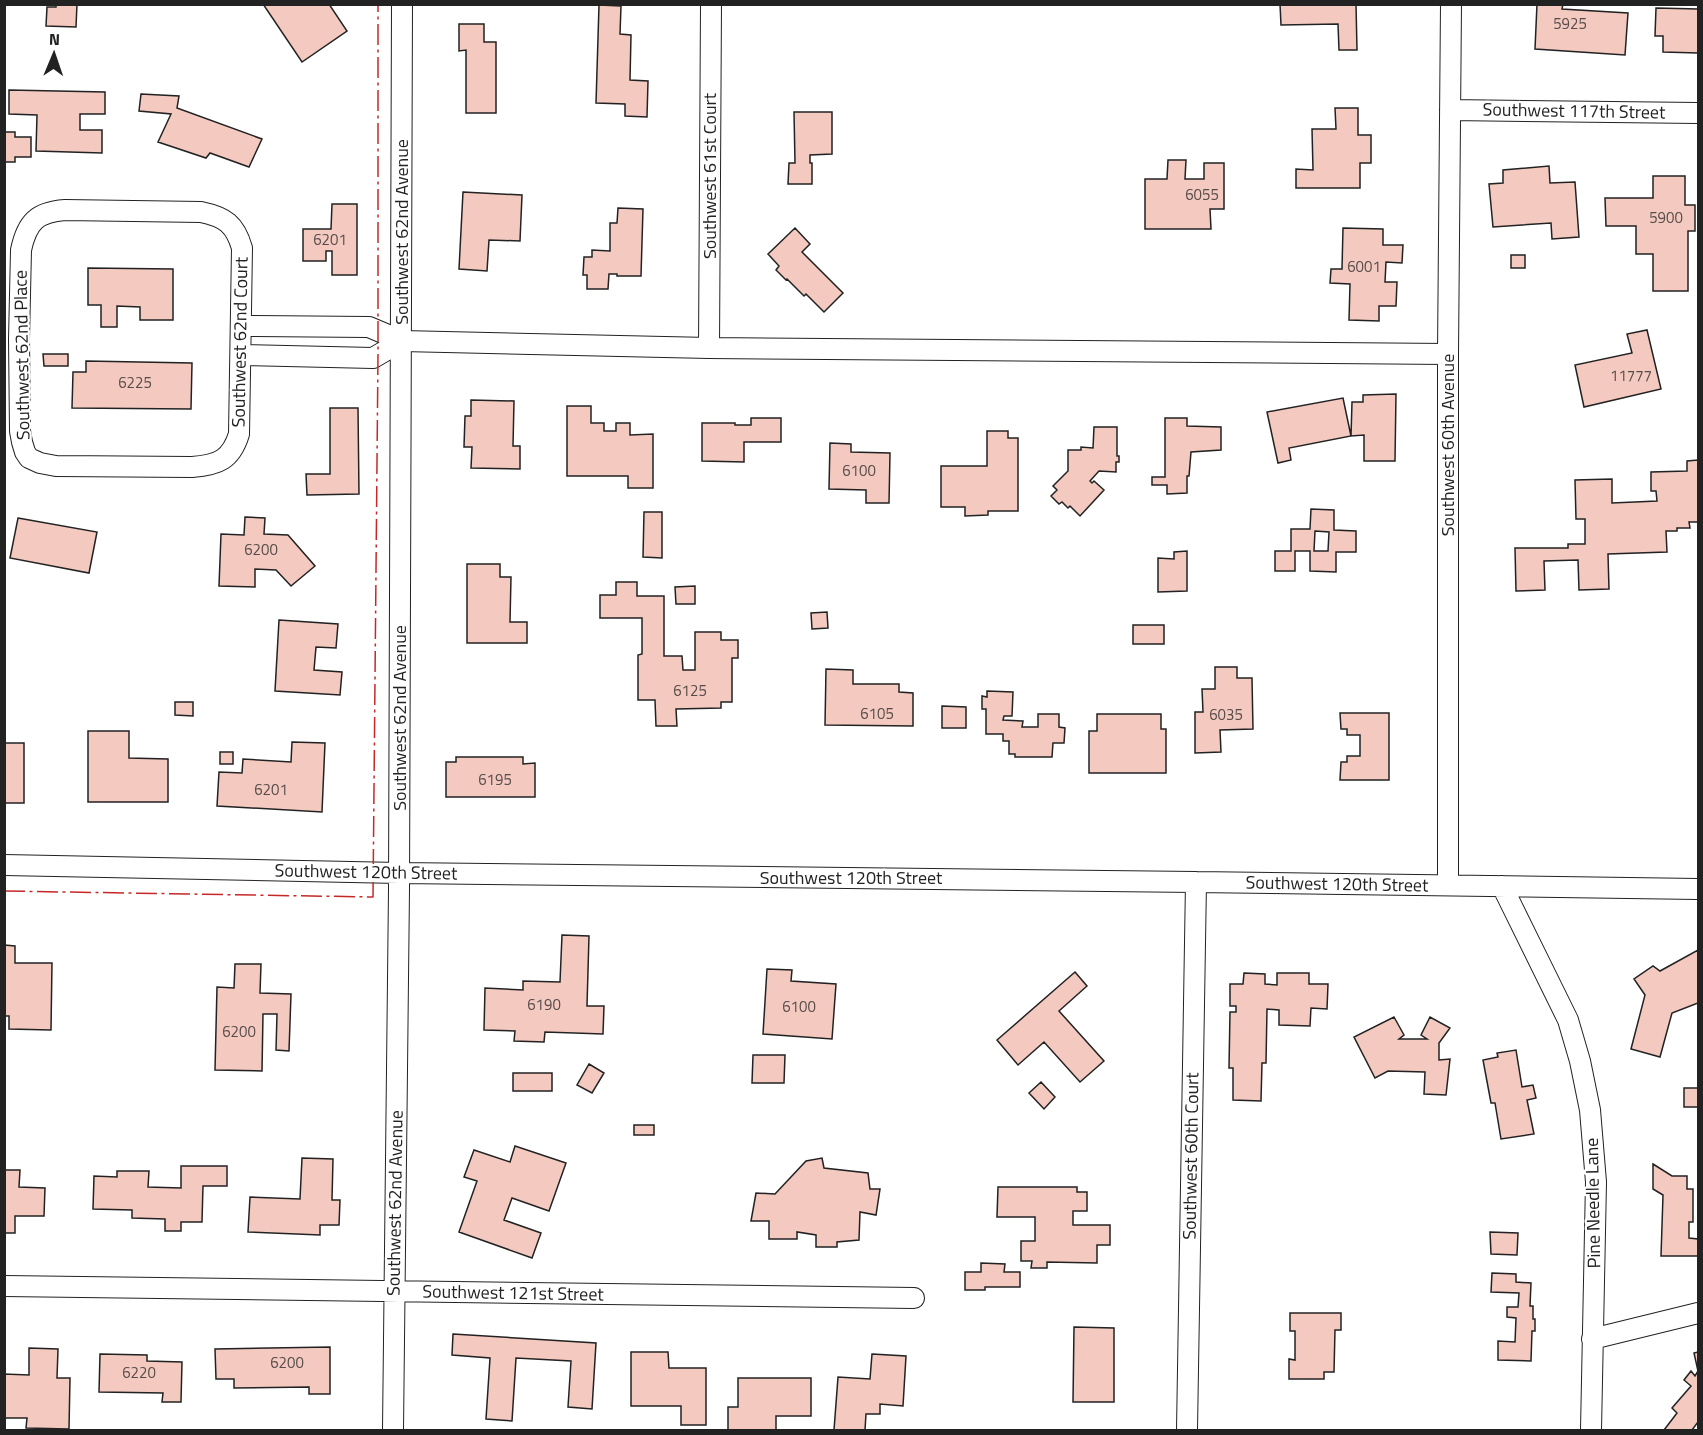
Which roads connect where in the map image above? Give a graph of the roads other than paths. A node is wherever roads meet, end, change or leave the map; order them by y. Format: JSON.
{"nodes":[{"id":1,"x":402,"y":4,"type":"edge"},
{"id":2,"x":711,"y":4,"type":"edge"},
{"id":3,"x":1452,"y":4,"type":"edge"},
{"id":4,"x":1450,"y":110,"type":"junction"},
{"id":5,"x":1698,"y":113,"type":"edge"},
{"id":6,"x":36,"y":218,"type":"joint"},
{"id":7,"x":241,"y":326,"type":"junction"},
{"id":8,"x":12,"y":338,"type":"edge"},
{"id":9,"x":402,"y":341,"type":"junction"},
{"id":10,"x":709,"y":348,"type":"junction"},
{"id":11,"x":1448,"y":354,"type":"junction"},
{"id":12,"x":241,"y":355,"type":"junction"},
{"id":13,"x":223,"y":460,"type":"joint"},
{"id":14,"x":4,"y":865,"type":"edge"},
{"id":15,"x":399,"y":873,"type":"junction"},
{"id":16,"x":1196,"y":882,"type":"junction"},
{"id":17,"x":1448,"y":885,"type":"junction"},
{"id":18,"x":1502,"y":886,"type":"junction"},
{"id":19,"x":1698,"y":889,"type":"edge"},
{"id":20,"x":4,"y":1286,"type":"edge"},
{"id":21,"x":394,"y":1291,"type":"junction"},
{"id":22,"x":914,"y":1298,"type":"dead end"},
{"id":23,"x":1698,"y":1313,"type":"edge"},
{"id":24,"x":1592,"y":1339,"type":"junction"},
{"id":25,"x":393,"y":1431,"type":"edge"},
{"id":26,"x":1187,"y":1431,"type":"edge"},
{"id":27,"x":1591,"y":1431,"type":"edge"}],
"edges":[{"from":1,"to":9,"type":"street","name":"Southwest 62nd Avenue"},
{"from":2,"to":10,"type":"street","name":"Southwest 61st Court"},
{"from":3,"to":4,"type":"street","name":"Southwest 60th Avenue"},
{"from":4,"to":5,"type":"street","name":"Southwest 117th Street"},
{"from":4,"to":11,"type":"street","name":"Southwest 60th Avenue"},
{"from":6,"to":7,"type":"street","name":"Southwest 62nd Court"},
{"from":6,"to":8,"type":"street","name":"Southwest 62nd Place"},
{"from":7,"to":9,"type":"street"},
{"from":7,"to":12,"type":"street","name":"Southwest 62nd Court"},
{"from":8,"to":13,"type":"street","name":"Southwest 62nd Place"},
{"from":9,"to":10,"type":"street"},
{"from":9,"to":12,"type":"street"},
{"from":9,"to":15,"type":"street","name":"Southwest 62nd Avenue"},
{"from":10,"to":11,"type":"street"},
{"from":11,"to":17,"type":"street","name":"Southwest 60th Avenue"},
{"from":12,"to":13,"type":"street","name":"Southwest 62nd Court"},
{"from":14,"to":15,"type":"street","name":"Southwest 120th Street"},
{"from":15,"to":16,"type":"street","name":"Southwest 120th Street"},
{"from":15,"to":21,"type":"street","name":"Southwest 62nd Avenue"},
{"from":16,"to":17,"type":"street","name":"Southwest 120th Street"},
{"from":16,"to":26,"type":"street","name":"Southwest 60th Court"},
{"from":17,"to":18,"type":"street","name":"Southwest 120th Street"},
{"from":18,"to":19,"type":"street","name":"Southwest 120th Street"},
{"from":18,"to":24,"type":"street","name":"Pine Needle Lane"},
{"from":20,"to":21,"type":"street","name":"Southwest 121st Street"},
{"from":21,"to":22,"type":"street","name":"Southwest 121st Street"},
{"from":21,"to":25,"type":"street","name":"Southwest 62nd Avenue"},
{"from":23,"to":24,"type":"street"},
{"from":24,"to":27,"type":"street","name":"Pine Needle Lane"}]}
